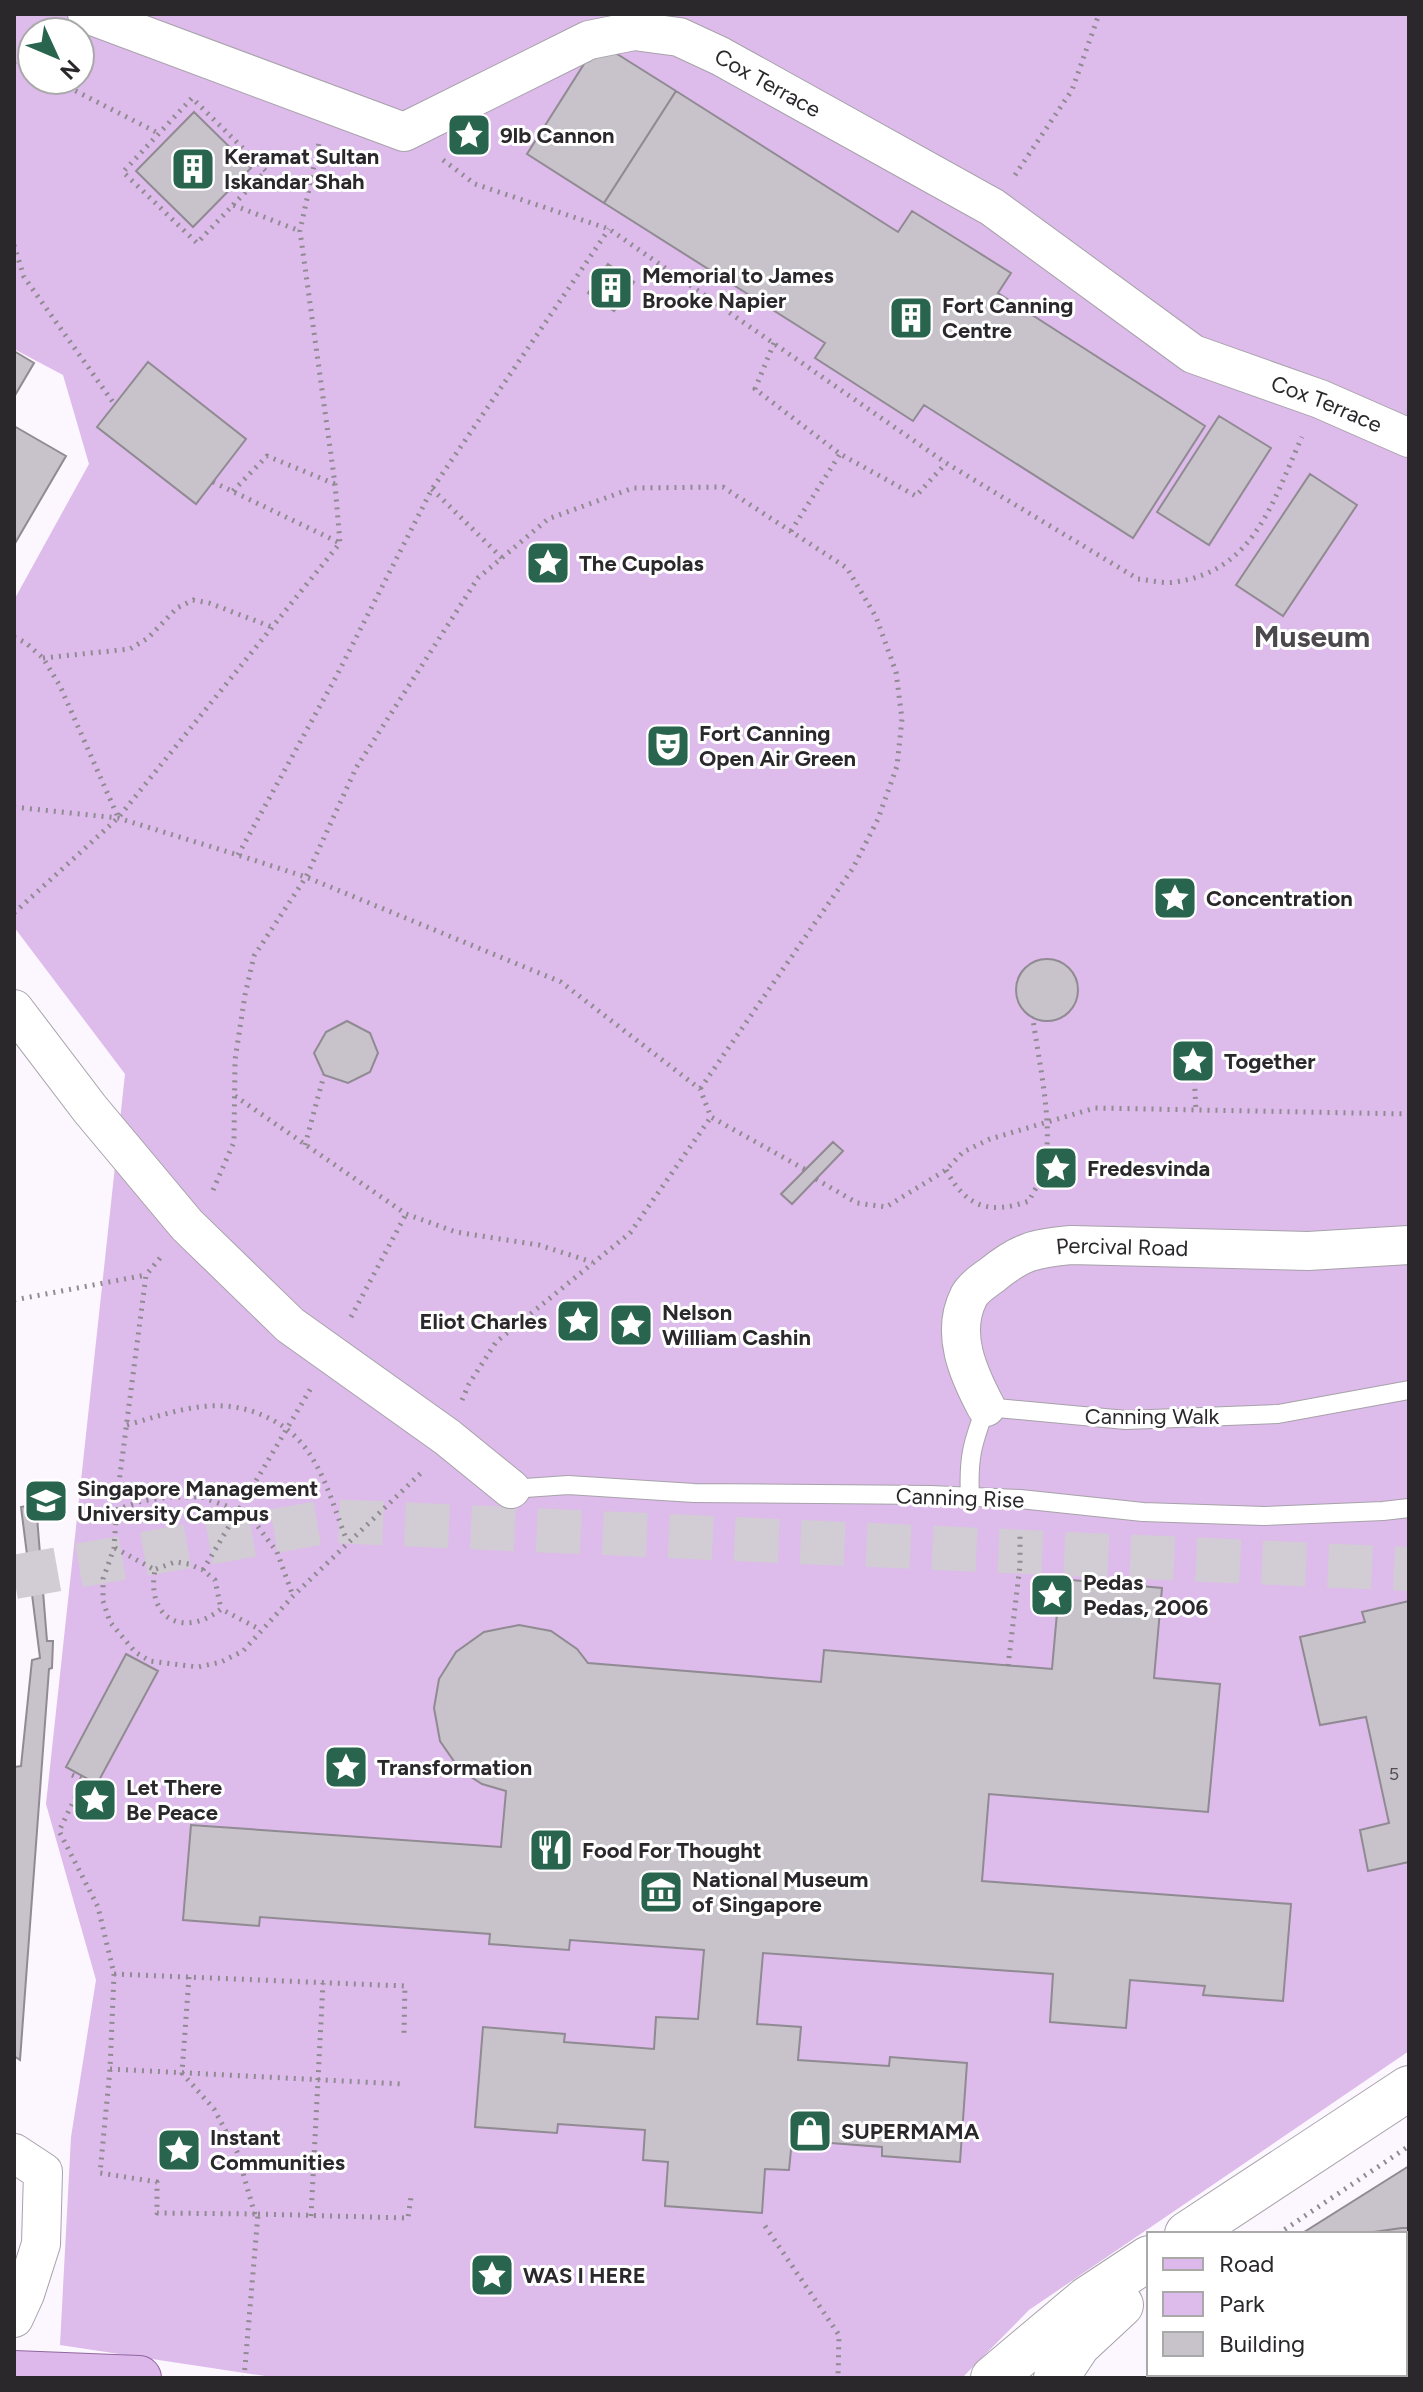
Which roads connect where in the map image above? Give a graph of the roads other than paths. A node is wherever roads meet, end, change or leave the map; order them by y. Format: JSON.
{"nodes":[{"id":1,"x":87,"y":14,"type":"edge"},
{"id":2,"x":1409,"y":438,"type":"edge"},
{"id":3,"x":14,"y":1009,"type":"edge"},
{"id":4,"x":1409,"y":1245,"type":"edge"},
{"id":5,"x":1409,"y":1390,"type":"edge"},
{"id":6,"x":986,"y":1407,"type":"junction"},
{"id":7,"x":511,"y":1489,"type":"joint"},
{"id":8,"x":970,"y":1498,"type":"junction"},
{"id":9,"x":1409,"y":1508,"type":"edge"},
{"id":10,"x":1409,"y":2088,"type":"edge"},
{"id":11,"x":14,"y":2153,"type":"edge"},
{"id":12,"x":1199,"y":2228,"type":"edge"},
{"id":13,"x":1147,"y":2259,"type":"edge"},
{"id":14,"x":1147,"y":2280,"type":"edge"},
{"id":15,"x":14,"y":2318,"type":"edge"},
{"id":16,"x":14,"y":2373,"type":"edge"},
{"id":17,"x":139,"y":2378,"type":"edge"},
{"id":18,"x":993,"y":2378,"type":"edge"},
{"id":19,"x":1056,"y":2378,"type":"edge"}],
"edges":[{"from":1,"to":2,"type":"street","name":"Cox Terrace"},
{"from":3,"to":7,"type":"street"},
{"from":4,"to":6,"type":"street","name":"Percival Road"},
{"from":5,"to":6,"type":"lane","name":"Canning Walk"},
{"from":6,"to":8,"type":"lane"},
{"from":7,"to":8,"type":"lane","name":"Canning Rise"},
{"from":8,"to":9,"type":"lane","name":"Canning Rise"},
{"from":10,"to":12,"type":"main road"},
{"from":11,"to":15,"type":"street"},
{"from":13,"to":18,"type":"main road"},
{"from":14,"to":19,"type":"main road"},
{"from":16,"to":17,"type":"main road"}]}
